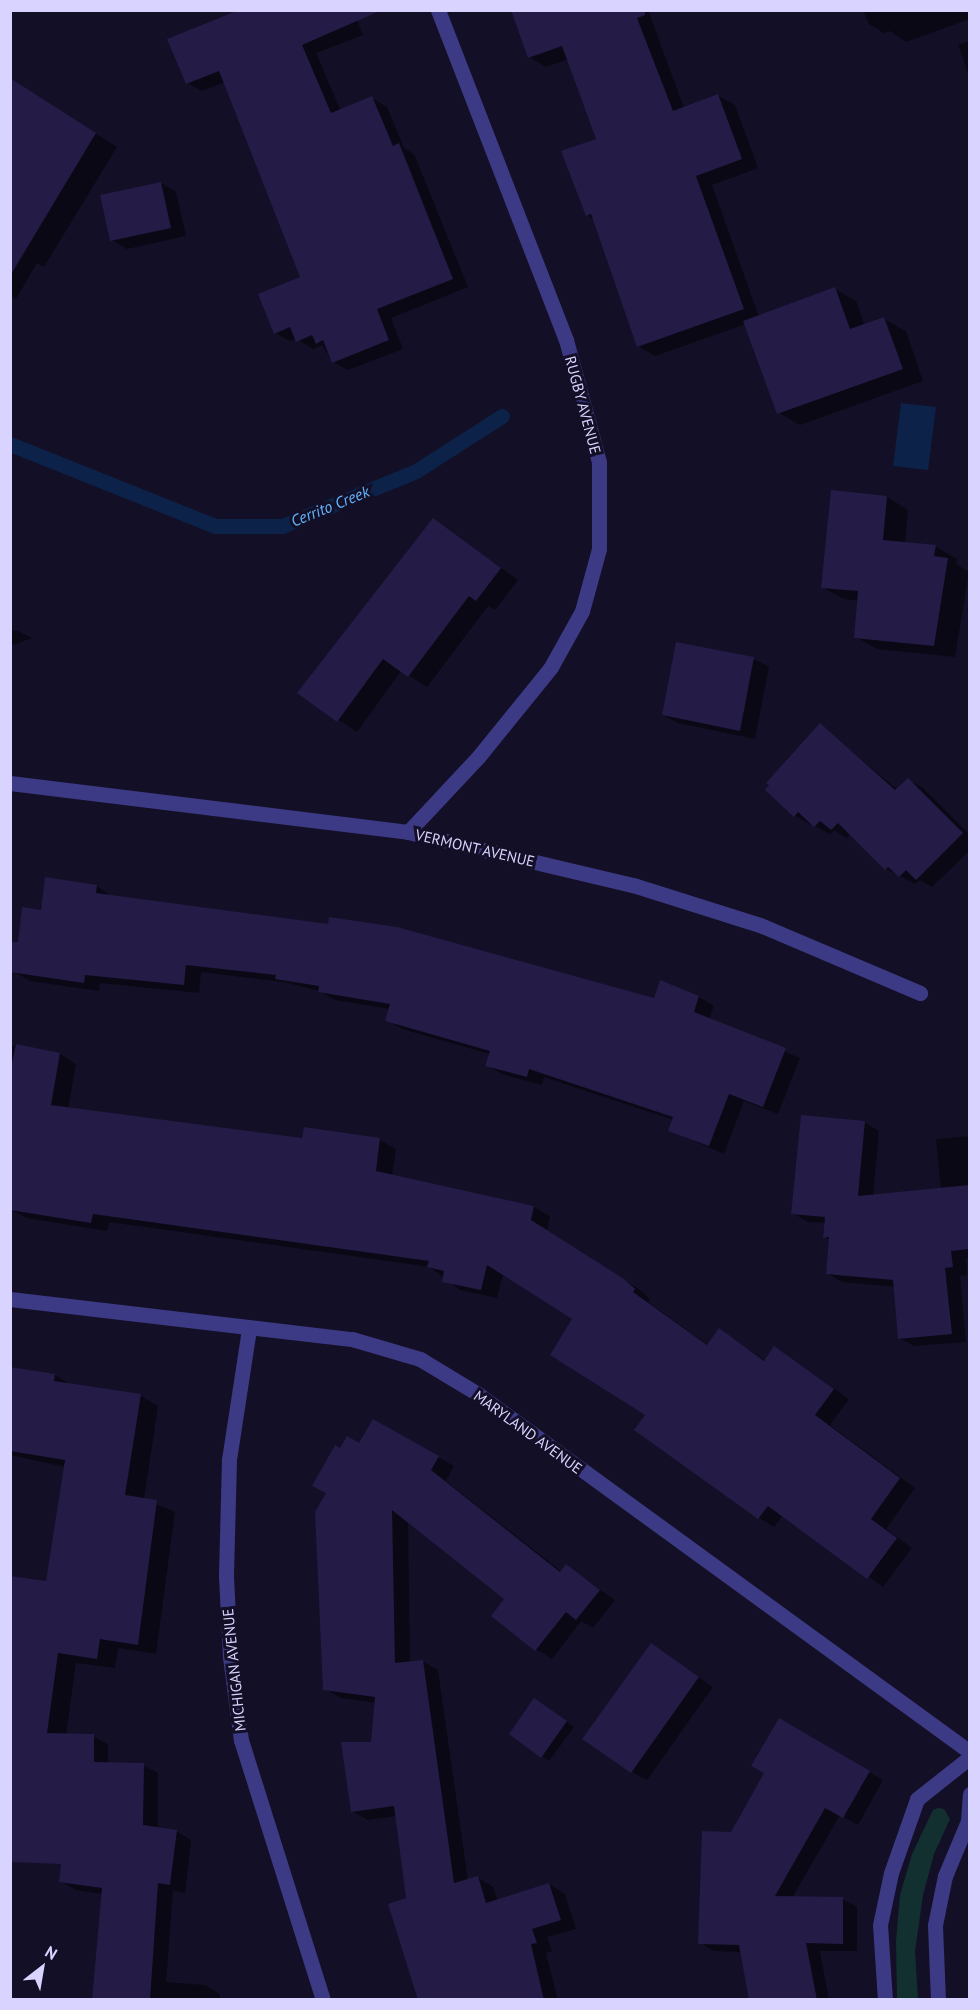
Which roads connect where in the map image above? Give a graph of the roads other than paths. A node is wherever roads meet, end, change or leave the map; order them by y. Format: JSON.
{"nodes":[{"id":1,"x":438,"y":10,"type":"edge"},
{"id":2,"x":10,"y":783,"type":"edge"},
{"id":3,"x":408,"y":832,"type":"junction"},
{"id":4,"x":920,"y":993,"type":"dead end"},
{"id":5,"x":10,"y":1299,"type":"edge"},
{"id":6,"x":249,"y":1329,"type":"junction"},
{"id":7,"x":969,"y":1755,"type":"edge"},
{"id":8,"x":969,"y":1794,"type":"edge"},
{"id":9,"x":323,"y":2000,"type":"edge"},
{"id":10,"x":885,"y":2000,"type":"edge"},
{"id":11,"x":938,"y":2000,"type":"edge"}],
"edges":[{"from":1,"to":3,"type":"street","name":"RUGBY AVENUE"},
{"from":2,"to":3,"type":"street","name":"VERMONT AVENUE"},
{"from":3,"to":4,"type":"street","name":"VERMONT AVENUE"},
{"from":5,"to":6,"type":"street","name":"MARYLAND AVENUE"},
{"from":6,"to":7,"type":"street","name":"MARYLAND AVENUE"},
{"from":6,"to":9,"type":"street","name":"MICHIGAN AVENUE"},
{"from":7,"to":10,"type":"street"},
{"from":8,"to":11,"type":"street"}]}
